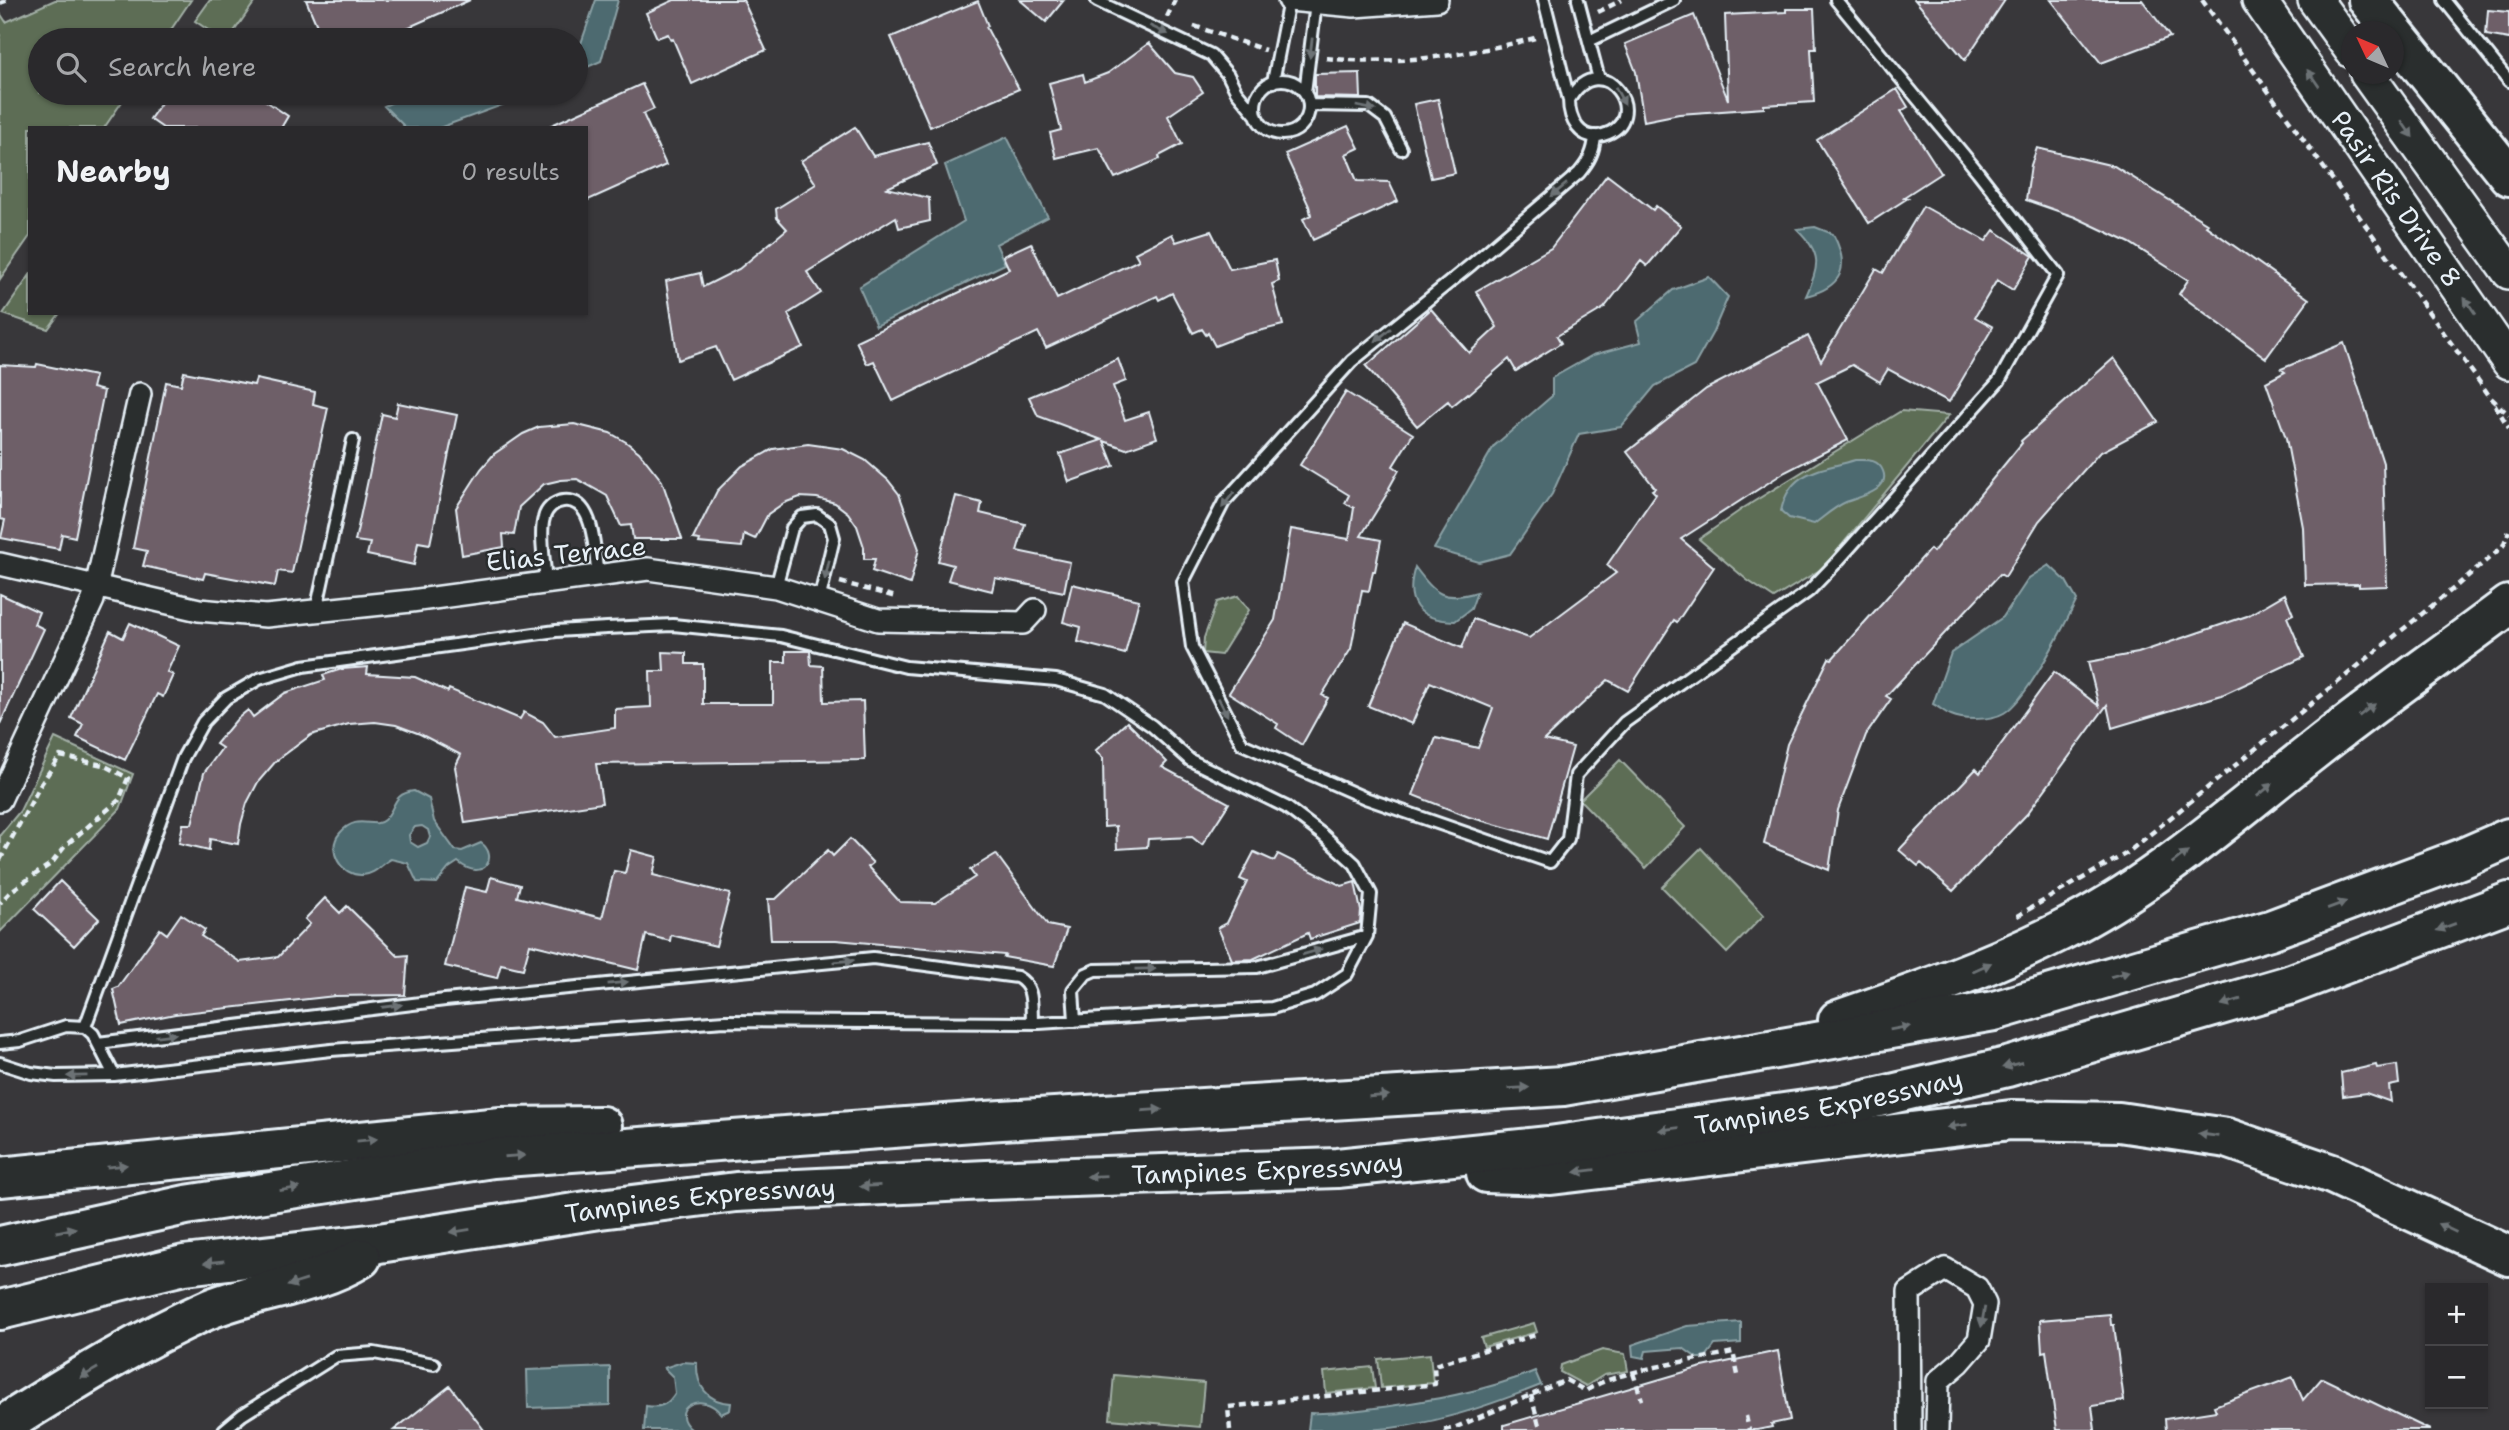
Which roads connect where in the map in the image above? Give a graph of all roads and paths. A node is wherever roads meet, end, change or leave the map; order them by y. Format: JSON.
{"nodes":[{"id":1,"x":8,"y":0,"type":"edge"},
{"id":2,"x":1175,"y":0,"type":"edge"},
{"id":3,"x":1289,"y":0,"type":"edge"},
{"id":4,"x":1437,"y":0,"type":"edge"},
{"id":5,"x":1544,"y":0,"type":"edge"},
{"id":6,"x":1578,"y":0,"type":"edge"},
{"id":7,"x":1622,"y":0,"type":"edge"},
{"id":8,"x":1674,"y":0,"type":"edge"},
{"id":9,"x":1836,"y":0,"type":"edge"},
{"id":10,"x":2202,"y":0,"type":"edge"},
{"id":11,"x":2259,"y":0,"type":"edge"},
{"id":12,"x":2315,"y":0,"type":"edge"},
{"id":13,"x":2368,"y":0,"type":"edge"},
{"id":14,"x":2444,"y":0,"type":"edge"},
{"id":15,"x":1097,"y":2,"type":"edge"},
{"id":16,"x":1316,"y":3,"type":"junction"},
{"id":17,"x":0,"y":4,"type":"edge"},
{"id":18,"x":1583,"y":20,"type":"junction"},
{"id":19,"x":1179,"y":22,"type":"dead end"},
{"id":20,"x":1191,"y":26,"type":"dead end"},
{"id":21,"x":1553,"y":34,"type":"junction"},
{"id":22,"x":2341,"y":37,"type":"edge"},
{"id":23,"x":1589,"y":41,"type":"junction"},
{"id":24,"x":1279,"y":54,"type":"junction"},
{"id":25,"x":1310,"y":56,"type":"junction"},
{"id":26,"x":1599,"y":79,"type":"junction"},
{"id":27,"x":2509,"y":81,"type":"edge"},
{"id":28,"x":1273,"y":82,"type":"junction"},
{"id":29,"x":2374,"y":84,"type":"edge"},
{"id":30,"x":1305,"y":93,"type":"junction"},
{"id":31,"x":1569,"y":100,"type":"junction"},
{"id":32,"x":1309,"y":105,"type":"junction"},
{"id":33,"x":1256,"y":115,"type":"junction"},
{"id":34,"x":1595,"y":136,"type":"junction"},
{"id":35,"x":1401,"y":149,"type":"dead end"},
{"id":36,"x":2509,"y":176,"type":"edge"},
{"id":37,"x":2509,"y":272,"type":"edge"},
{"id":38,"x":2509,"y":362,"type":"edge"},
{"id":39,"x":141,"y":394,"type":"dead end"},
{"id":40,"x":2491,"y":398,"type":"junction"},
{"id":41,"x":2509,"y":415,"type":"edge"},
{"id":42,"x":2509,"y":429,"type":"edge"},
{"id":43,"x":352,"y":440,"type":"dead end"},
{"id":44,"x":2509,"y":531,"type":"edge"},
{"id":45,"x":0,"y":564,"type":"edge"},
{"id":46,"x":598,"y":576,"type":"junction"},
{"id":47,"x":2509,"y":580,"type":"edge"},
{"id":48,"x":546,"y":583,"type":"junction"},
{"id":49,"x":96,"y":587,"type":"junction"},
{"id":50,"x":776,"y":587,"type":"junction"},
{"id":51,"x":820,"y":601,"type":"junction"},
{"id":52,"x":2509,"y":605,"type":"edge"},
{"id":53,"x":1035,"y":610,"type":"dead end"},
{"id":54,"x":316,"y":611,"type":"junction"},
{"id":55,"x":2449,"y":649,"type":"junction"},
{"id":56,"x":0,"y":800,"type":"edge"},
{"id":57,"x":2509,"y":838,"type":"edge"},
{"id":58,"x":0,"y":860,"type":"edge"},
{"id":59,"x":2509,"y":902,"type":"edge"},
{"id":60,"x":0,"y":903,"type":"edge"},
{"id":61,"x":2017,"y":916,"type":"dead end"},
{"id":62,"x":1367,"y":936,"type":"junction"},
{"id":63,"x":1075,"y":1021,"type":"junction"},
{"id":64,"x":1032,"y":1023,"type":"junction"},
{"id":65,"x":85,"y":1027,"type":"junction"},
{"id":66,"x":98,"y":1043,"type":"junction"},
{"id":67,"x":0,"y":1044,"type":"edge"},
{"id":68,"x":1760,"y":1053,"type":"junction"},
{"id":69,"x":0,"y":1063,"type":"edge"},
{"id":70,"x":114,"y":1075,"type":"junction"},
{"id":71,"x":986,"y":1121,"type":"junction"},
{"id":72,"x":1337,"y":1168,"type":"junction"},
{"id":73,"x":0,"y":1177,"type":"edge"},
{"id":74,"x":379,"y":1243,"type":"junction"},
{"id":75,"x":0,"y":1246,"type":"edge"},
{"id":76,"x":2509,"y":1256,"type":"edge"},
{"id":77,"x":0,"y":1310,"type":"edge"},
{"id":78,"x":1539,"y":1335,"type":"dead end"},
{"id":79,"x":435,"y":1364,"type":"dead end"},
{"id":80,"x":1633,"y":1373,"type":"junction"},
{"id":81,"x":1738,"y":1375,"type":"dead end"},
{"id":82,"x":1531,"y":1395,"type":"junction"},
{"id":83,"x":1642,"y":1400,"type":"dead end"},
{"id":84,"x":1746,"y":1416,"type":"dead end"},
{"id":85,"x":0,"y":1427,"type":"edge"},
{"id":86,"x":1454,"y":1429,"type":"edge"},
{"id":87,"x":1540,"y":1429,"type":"edge"},
{"id":88,"x":223,"y":1430,"type":"edge"},
{"id":89,"x":1230,"y":1430,"type":"edge"},
{"id":90,"x":1444,"y":1430,"type":"edge"},
{"id":91,"x":1749,"y":1430,"type":"edge"},
{"id":92,"x":1910,"y":1430,"type":"edge"},
{"id":93,"x":1937,"y":1430,"type":"edge"}],
"edges":[{"from":1,"to":17,"type":"path"},
{"from":2,"to":19,"type":"path"},
{"from":3,"to":16,"type":"street"},
{"from":3,"to":24,"type":"lane"},
{"from":4,"to":16,"type":"street"},
{"from":5,"to":21,"type":"lane"},
{"from":6,"to":18,"type":"lane"},
{"from":7,"to":18,"type":"path"},
{"from":8,"to":23,"type":"lane"},
{"from":34,"to":9,"type":"lane","one_way":true},
{"from":10,"to":40,"type":"path"},
{"from":38,"to":11,"type":"main road","name":"Pasir Ris Drive 8","one_way":true},
{"from":12,"to":22,"type":"main road"},
{"from":13,"to":36,"type":"highway"},
{"from":14,"to":27,"type":"lane"},
{"from":15,"to":33,"type":"lane","one_way":true},
{"from":16,"to":25,"type":"lane","one_way":true},
{"from":18,"to":23,"type":"lane"},
{"from":20,"to":24,"type":"path"},
{"from":21,"to":25,"type":"path"},
{"from":21,"to":31,"type":"lane"},
{"from":23,"to":26,"type":"lane"},
{"from":24,"to":28,"type":"lane"},
{"from":25,"to":30,"type":"lane"},
{"from":26,"to":31,"type":"lane"},
{"from":26,"to":34,"type":"lane","one_way":true},
{"from":28,"to":30,"type":"lane"},
{"from":28,"to":33,"type":"lane"},
{"from":29,"to":37,"type":"main road","name":"Pasir Ris Drive 8","one_way":true},
{"from":30,"to":32,"type":"lane"},
{"from":31,"to":34,"type":"lane"},
{"from":32,"to":33,"type":"lane"},
{"from":32,"to":35,"type":"lane","one_way":true},
{"from":39,"to":49,"type":"street"},
{"from":40,"to":41,"type":"path"},
{"from":40,"to":42,"type":"path"},
{"from":43,"to":54,"type":"lane"},
{"from":44,"to":61,"type":"path"},
{"from":45,"to":49,"type":"street","name":"Elias Terrace"},
{"from":46,"to":48,"type":"street","name":"Elias Terrace"},
{"from":46,"to":48,"type":"lane"},
{"from":46,"to":50,"type":"street","name":"Elias Terrace"},
{"from":47,"to":55,"type":"highway"},
{"from":48,"to":54,"type":"street","name":"Elias Terrace"},
{"from":49,"to":54,"type":"street","name":"Elias Terrace"},
{"from":49,"to":56,"type":"street"},
{"from":50,"to":51,"type":"street","name":"Elias Terrace"},
{"from":50,"to":51,"type":"lane","one_way":true},
{"from":51,"to":53,"type":"street","name":"Elias Terrace"},
{"from":52,"to":55,"type":"highway"},
{"from":68,"to":55,"type":"highway","one_way":true},
{"from":68,"to":57,"type":"highway","name":"Tampines Expressway","one_way":true},
{"from":58,"to":60,"type":"path"},
{"from":59,"to":72,"type":"highway","name":"Tampines Expressway","one_way":true},
{"from":62,"to":63,"type":"lane"},
{"from":63,"to":62,"type":"lane","one_way":true},
{"from":62,"to":65,"type":"lane"},
{"from":63,"to":64,"type":"lane"},
{"from":66,"to":64,"type":"lane","one_way":true},
{"from":64,"to":70,"type":"lane"},
{"from":65,"to":66,"type":"lane"},
{"from":65,"to":67,"type":"lane"},
{"from":66,"to":70,"type":"lane"},
{"from":71,"to":68,"type":"highway","name":"Tampines Expressway","one_way":true},
{"from":70,"to":69,"type":"lane","one_way":true},
{"from":73,"to":71,"type":"highway","one_way":true},
{"from":75,"to":71,"type":"highway","name":"Tampines Expressway","one_way":true},
{"from":72,"to":74,"type":"highway","name":"Tampines Expressway","one_way":true},
{"from":76,"to":72,"type":"highway","one_way":true},
{"from":74,"to":77,"type":"highway","name":"Tampines Expressway","one_way":true},
{"from":74,"to":85,"type":"highway","one_way":true},
{"from":78,"to":89,"type":"path"},
{"from":79,"to":88,"type":"lane"},
{"from":80,"to":81,"type":"path"},
{"from":80,"to":82,"type":"path"},
{"from":80,"to":83,"type":"path"},
{"from":82,"to":86,"type":"path"},
{"from":82,"to":87,"type":"path"},
{"from":84,"to":91,"type":"path"},
{"from":86,"to":90,"type":"path"},
{"from":92,"to":93,"type":"street","one_way":true}]}
